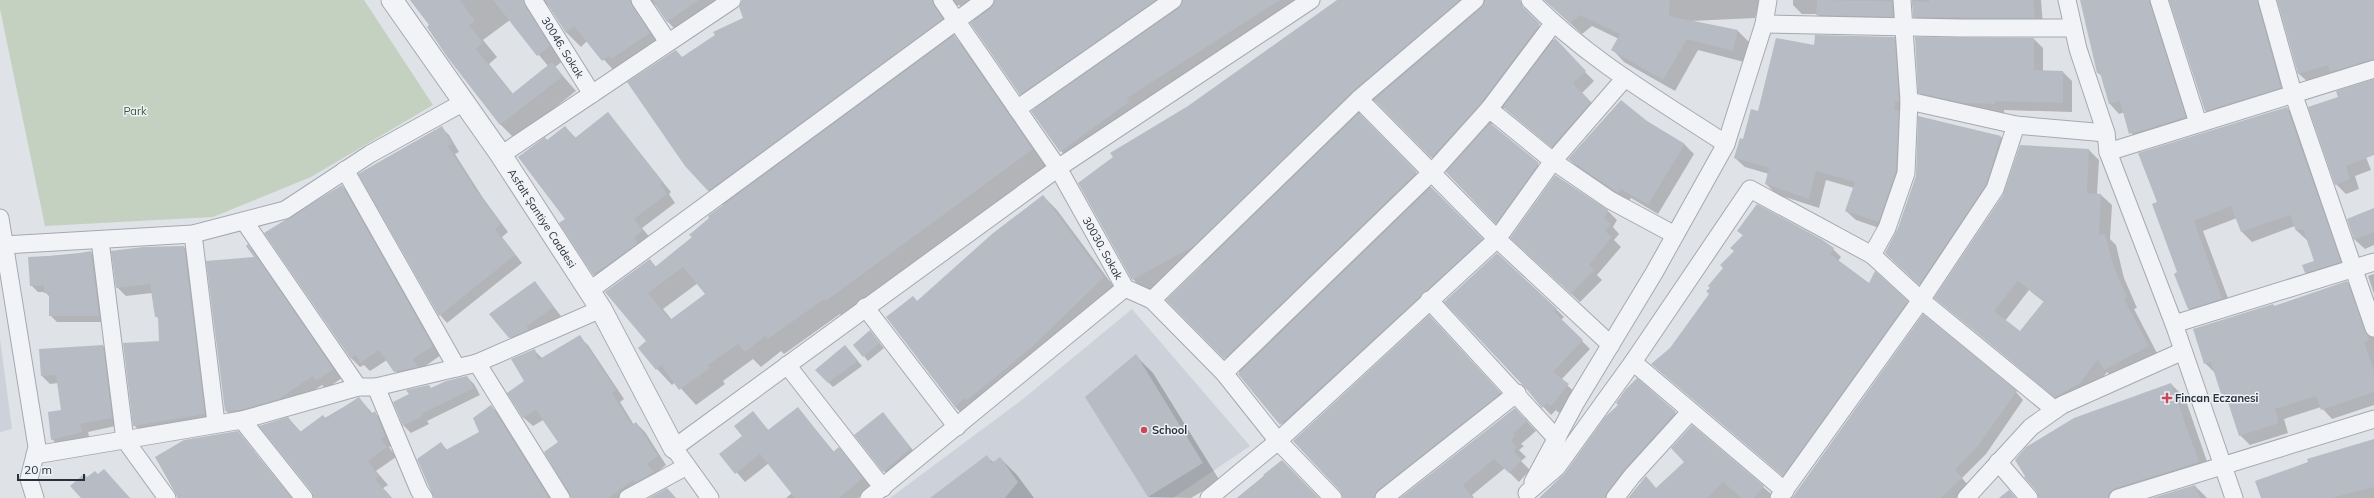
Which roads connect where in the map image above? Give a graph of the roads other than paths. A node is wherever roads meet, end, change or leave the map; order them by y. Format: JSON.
{"nodes":[{"id":1,"x":392,"y":0,"type":"edge"},
{"id":2,"x":533,"y":0,"type":"edge"},
{"id":3,"x":640,"y":0,"type":"edge"},
{"id":4,"x":732,"y":0,"type":"edge"},
{"id":5,"x":942,"y":0,"type":"edge"},
{"id":6,"x":985,"y":0,"type":"edge"},
{"id":7,"x":1173,"y":0,"type":"edge"},
{"id":8,"x":1310,"y":0,"type":"edge"},
{"id":9,"x":1475,"y":0,"type":"edge"},
{"id":10,"x":1530,"y":0,"type":"edge"},
{"id":11,"x":1768,"y":0,"type":"edge"},
{"id":12,"x":1902,"y":0,"type":"edge"},
{"id":13,"x":2067,"y":0,"type":"edge"},
{"id":14,"x":2159,"y":0,"type":"edge"},
{"id":15,"x":2267,"y":0,"type":"edge"},
{"id":16,"x":956,"y":21,"type":"junction"},
{"id":17,"x":1553,"y":24,"type":"junction"},
{"id":18,"x":1764,"y":24,"type":"junction"},
{"id":19,"x":1903,"y":26,"type":"junction"},
{"id":20,"x":2073,"y":28,"type":"junction"},
{"id":21,"x":668,"y":42,"type":"junction"},
{"id":22,"x":2374,"y":69,"type":"edge"},
{"id":23,"x":1625,"y":78,"type":"junction"},
{"id":24,"x":2293,"y":93,"type":"junction"},
{"id":25,"x":592,"y":94,"type":"junction"},
{"id":26,"x":1359,"y":99,"type":"junction"},
{"id":27,"x":1909,"y":101,"type":"junction"},
{"id":28,"x":464,"y":102,"type":"junction"},
{"id":29,"x":1017,"y":109,"type":"junction"},
{"id":30,"x":1489,"y":109,"type":"junction"},
{"id":31,"x":2198,"y":123,"type":"junction"},
{"id":32,"x":2016,"y":126,"type":"junction"},
{"id":33,"x":2106,"y":133,"type":"junction"},
{"id":34,"x":1726,"y":144,"type":"junction"},
{"id":35,"x":2108,"y":152,"type":"junction"},
{"id":36,"x":501,"y":155,"type":"junction"},
{"id":37,"x":1553,"y":161,"type":"junction"},
{"id":38,"x":1058,"y":168,"type":"junction"},
{"id":39,"x":345,"y":170,"type":"junction"},
{"id":40,"x":1431,"y":173,"type":"junction"},
{"id":41,"x":0,"y":218,"type":"edge"},
{"id":42,"x":244,"y":221,"type":"junction"},
{"id":43,"x":193,"y":234,"type":"junction"},
{"id":44,"x":1675,"y":235,"type":"junction"},
{"id":45,"x":1498,"y":238,"type":"junction"},
{"id":46,"x":100,"y":240,"type":"junction"},
{"id":47,"x":4,"y":245,"type":"junction"},
{"id":48,"x":1872,"y":255,"type":"junction"},
{"id":49,"x":2374,"y":262,"type":"edge"},
{"id":50,"x":2355,"y":268,"type":"junction"},
{"id":51,"x":1125,"y":288,"type":"junction"},
{"id":52,"x":590,"y":291,"type":"junction"},
{"id":53,"x":1152,"y":300,"type":"junction"},
{"id":54,"x":1430,"y":300,"type":"junction"},
{"id":55,"x":1921,"y":300,"type":"junction"},
{"id":56,"x":865,"y":307,"type":"junction"},
{"id":57,"x":601,"y":310,"type":"junction"},
{"id":58,"x":2174,"y":324,"type":"junction"},
{"id":59,"x":2374,"y":328,"type":"edge"},
{"id":60,"x":1611,"y":345,"type":"junction"},
{"id":61,"x":2183,"y":351,"type":"junction"},
{"id":62,"x":1633,"y":362,"type":"junction"},
{"id":63,"x":477,"y":363,"type":"junction"},
{"id":64,"x":788,"y":365,"type":"junction"},
{"id":65,"x":457,"y":368,"type":"junction"},
{"id":66,"x":1224,"y":373,"type":"junction"},
{"id":67,"x":358,"y":387,"type":"junction"},
{"id":68,"x":376,"y":387,"type":"junction"},
{"id":69,"x":1517,"y":393,"type":"junction"},
{"id":70,"x":2055,"y":410,"type":"junction"},
{"id":71,"x":1690,"y":412,"type":"junction"},
{"id":72,"x":2374,"y":419,"type":"edge"},
{"id":73,"x":242,"y":420,"type":"junction"},
{"id":74,"x":216,"y":423,"type":"junction"},
{"id":75,"x":957,"y":427,"type":"junction"},
{"id":76,"x":1557,"y":438,"type":"junction"},
{"id":77,"x":125,"y":440,"type":"junction"},
{"id":78,"x":1278,"y":441,"type":"junction"},
{"id":79,"x":674,"y":448,"type":"junction"},
{"id":80,"x":35,"y":455,"type":"junction"},
{"id":81,"x":1998,"y":462,"type":"junction"},
{"id":82,"x":687,"y":466,"type":"junction"},
{"id":83,"x":2223,"y":466,"type":"junction"},
{"id":84,"x":883,"y":488,"type":"junction"},
{"id":85,"x":1782,"y":495,"type":"edge"},
{"id":86,"x":1526,"y":496,"type":"edge"},
{"id":87,"x":35,"y":498,"type":"edge"},
{"id":88,"x":167,"y":498,"type":"edge"},
{"id":89,"x":304,"y":498,"type":"edge"},
{"id":90,"x":424,"y":498,"type":"edge"},
{"id":91,"x":561,"y":498,"type":"edge"},
{"id":92,"x":628,"y":498,"type":"edge"},
{"id":93,"x":710,"y":498,"type":"edge"},
{"id":94,"x":869,"y":498,"type":"edge"},
{"id":95,"x":1209,"y":498,"type":"edge"},
{"id":96,"x":1333,"y":498,"type":"edge"},
{"id":97,"x":1384,"y":498,"type":"edge"},
{"id":98,"x":1615,"y":498,"type":"edge"},
{"id":99,"x":1966,"y":498,"type":"edge"},
{"id":100,"x":2029,"y":498,"type":"edge"},
{"id":101,"x":2118,"y":498,"type":"edge"},
{"id":102,"x":2234,"y":498,"type":"edge"}],
"edges":[{"from":1,"to":28,"type":"street","name":"Asfalt Şantiye Caddesi"},
{"from":2,"to":25,"type":"street","name":"30046. Sokak"},
{"from":3,"to":21,"type":"street"},
{"from":4,"to":21,"type":"street"},
{"from":5,"to":16,"type":"street","name":"30030. Sokak"},
{"from":6,"to":16,"type":"street"},
{"from":7,"to":29,"type":"street"},
{"from":8,"to":38,"type":"street"},
{"from":9,"to":26,"type":"street"},
{"from":10,"to":17,"type":"street"},
{"from":11,"to":18,"type":"street"},
{"from":12,"to":19,"type":"street"},
{"from":13,"to":20,"type":"street"},
{"from":14,"to":31,"type":"street"},
{"from":15,"to":24,"type":"street"},
{"from":16,"to":29,"type":"street","name":"30030. Sokak"},
{"from":16,"to":52,"type":"street"},
{"from":17,"to":23,"type":"street"},
{"from":17,"to":30,"type":"street"},
{"from":18,"to":19,"type":"street"},
{"from":18,"to":34,"type":"street"},
{"from":19,"to":20,"type":"street"},
{"from":19,"to":27,"type":"street"},
{"from":20,"to":33,"type":"street"},
{"from":21,"to":25,"type":"street"},
{"from":22,"to":24,"type":"street"},
{"from":23,"to":34,"type":"street"},
{"from":23,"to":37,"type":"street"},
{"from":24,"to":31,"type":"street"},
{"from":24,"to":50,"type":"street"},
{"from":25,"to":36,"type":"street"},
{"from":26,"to":40,"type":"street"},
{"from":26,"to":53,"type":"street"},
{"from":27,"to":32,"type":"street"},
{"from":27,"to":48,"type":"street"},
{"from":28,"to":36,"type":"street","name":"Asfalt Şantiye Caddesi"},
{"from":28,"to":39,"type":"street"},
{"from":29,"to":38,"type":"street","name":"30030. Sokak"},
{"from":30,"to":37,"type":"street"},
{"from":30,"to":40,"type":"street"},
{"from":31,"to":35,"type":"street"},
{"from":32,"to":33,"type":"street"},
{"from":32,"to":55,"type":"street"},
{"from":33,"to":35,"type":"street"},
{"from":34,"to":44,"type":"street"},
{"from":35,"to":58,"type":"street"},
{"from":36,"to":52,"type":"street","name":"Asfalt Şantiye Caddesi"},
{"from":37,"to":44,"type":"street"},
{"from":37,"to":45,"type":"street"},
{"from":38,"to":51,"type":"street","name":"30030. Sokak"},
{"from":38,"to":56,"type":"street"},
{"from":39,"to":42,"type":"street"},
{"from":39,"to":65,"type":"street"},
{"from":40,"to":45,"type":"street"},
{"from":40,"to":66,"type":"street"},
{"from":41,"to":47,"type":"street"},
{"from":42,"to":43,"type":"street"},
{"from":42,"to":67,"type":"street"},
{"from":43,"to":46,"type":"street"},
{"from":43,"to":74,"type":"street"},
{"from":44,"to":60,"type":"street"},
{"from":45,"to":54,"type":"street"},
{"from":45,"to":60,"type":"street"},
{"from":46,"to":47,"type":"street"},
{"from":46,"to":77,"type":"street"},
{"from":47,"to":80,"type":"street"},
{"from":48,"to":55,"type":"street"},
{"from":48,"to":62,"type":"street"},
{"from":49,"to":50,"type":"street"},
{"from":50,"to":58,"type":"street"},
{"from":50,"to":59,"type":"street"},
{"from":51,"to":53,"type":"street","name":"30030. Sokak"},
{"from":51,"to":75,"type":"street"},
{"from":52,"to":57,"type":"street","name":"Asfalt Şantiye Caddesi"},
{"from":53,"to":66,"type":"street","name":"30030. Sokak"},
{"from":54,"to":69,"type":"street"},
{"from":54,"to":78,"type":"street"},
{"from":55,"to":70,"type":"street"},
{"from":55,"to":85,"type":"street"},
{"from":56,"to":64,"type":"street"},
{"from":56,"to":75,"type":"street"},
{"from":57,"to":63,"type":"street"},
{"from":57,"to":79,"type":"street","name":"Asfalt Şantiye Caddesi"},
{"from":58,"to":61,"type":"street"},
{"from":60,"to":76,"type":"street"},
{"from":61,"to":70,"type":"street"},
{"from":61,"to":83,"type":"street"},
{"from":62,"to":71,"type":"street"},
{"from":62,"to":86,"type":"street"},
{"from":63,"to":65,"type":"street"},
{"from":63,"to":91,"type":"street"},
{"from":64,"to":79,"type":"street"},
{"from":64,"to":84,"type":"street"},
{"from":65,"to":68,"type":"street"},
{"from":66,"to":78,"type":"street","name":"30030. Sokak"},
{"from":67,"to":68,"type":"street"},
{"from":67,"to":73,"type":"street"},
{"from":68,"to":90,"type":"street"},
{"from":69,"to":76,"type":"street"},
{"from":69,"to":97,"type":"street"},
{"from":70,"to":81,"type":"street"},
{"from":71,"to":85,"type":"street"},
{"from":71,"to":98,"type":"street"},
{"from":72,"to":83,"type":"street"},
{"from":73,"to":74,"type":"street"},
{"from":73,"to":89,"type":"street"},
{"from":74,"to":77,"type":"street"},
{"from":75,"to":84,"type":"street"},
{"from":76,"to":86,"type":"street"},
{"from":77,"to":80,"type":"street"},
{"from":77,"to":88,"type":"street"},
{"from":78,"to":95,"type":"street"},
{"from":78,"to":96,"type":"street","name":"30030. Sokak"},
{"from":79,"to":82,"type":"street"},
{"from":80,"to":87,"type":"street"},
{"from":81,"to":99,"type":"street"},
{"from":81,"to":100,"type":"street"},
{"from":82,"to":92,"type":"street"},
{"from":82,"to":93,"type":"street"},
{"from":83,"to":101,"type":"street"},
{"from":83,"to":102,"type":"street"},
{"from":84,"to":94,"type":"street"}]}
